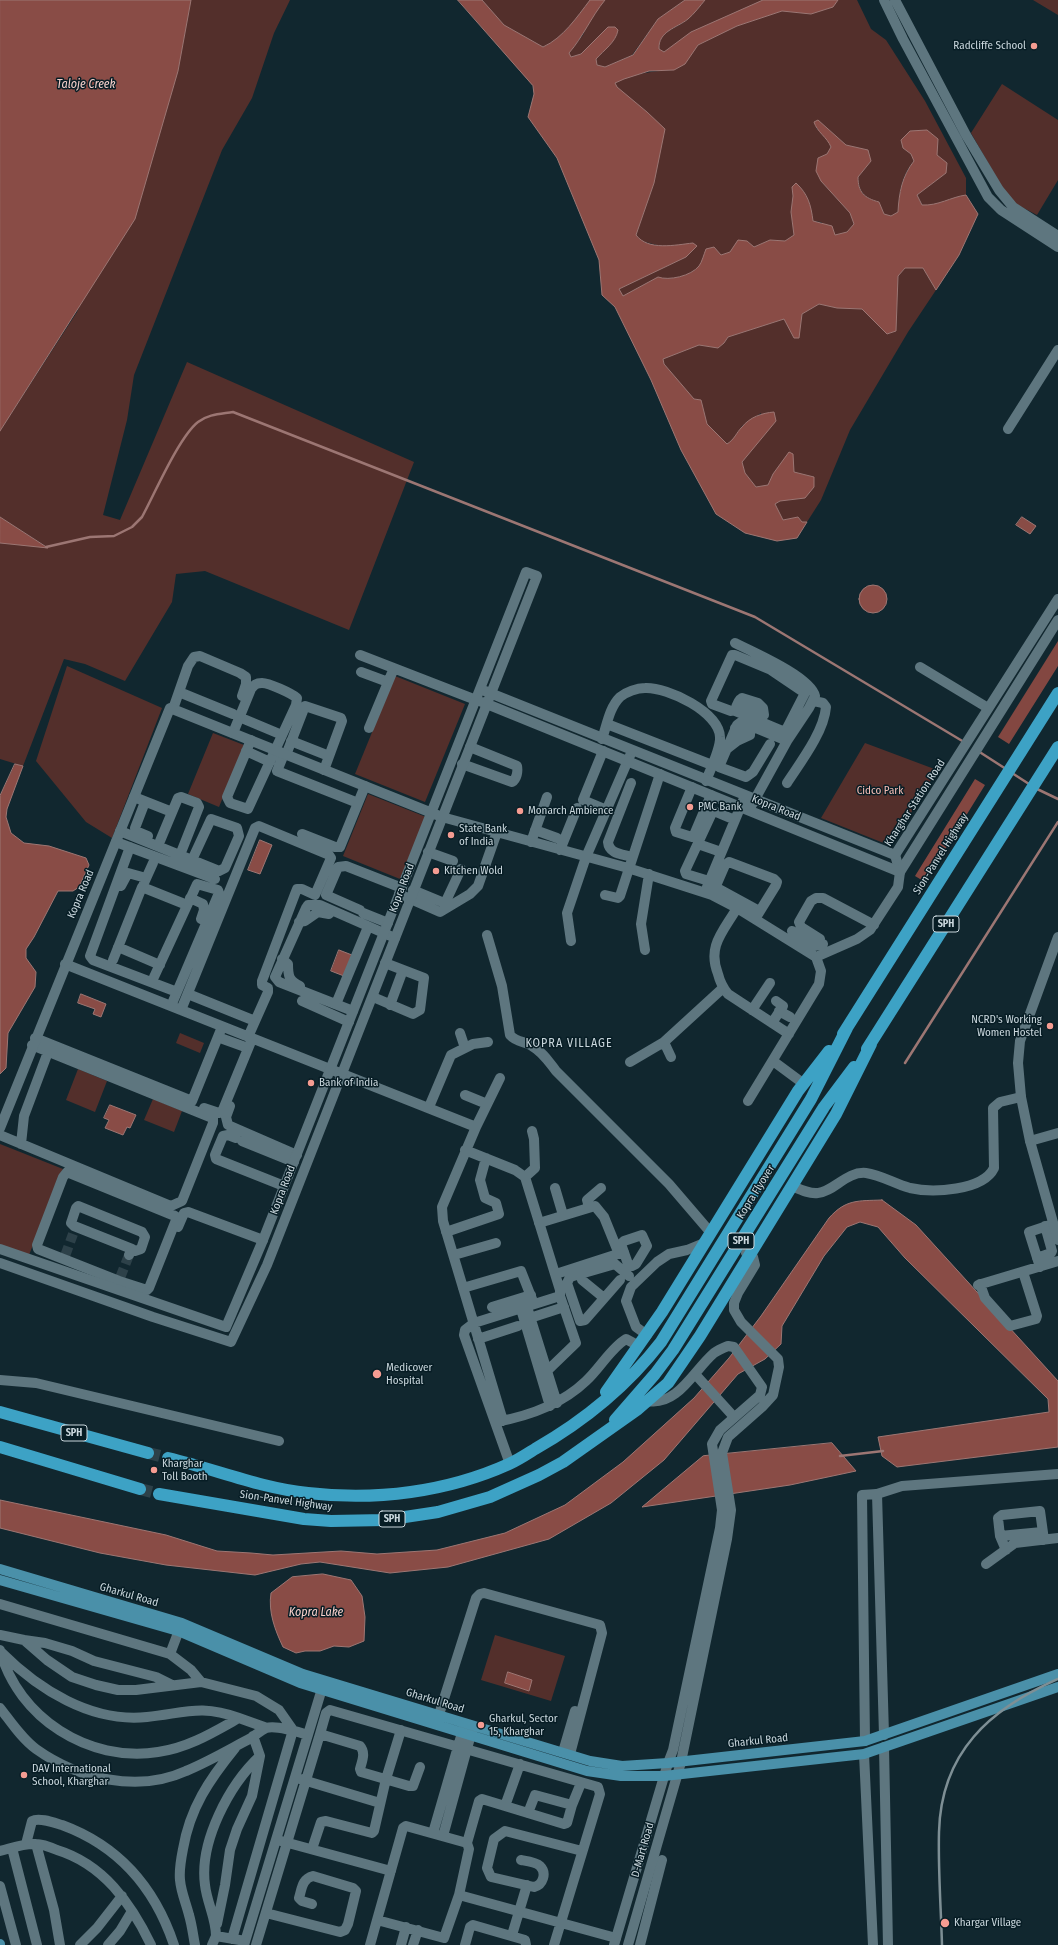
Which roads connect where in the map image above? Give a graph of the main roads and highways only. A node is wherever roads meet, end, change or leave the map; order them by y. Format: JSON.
{"nodes":[{"id":1,"x":1058,"y":693,"type":"edge"},
{"id":2,"x":1058,"y":747,"type":"edge"},
{"id":3,"x":847,"y":1028,"type":"junction"},
{"id":4,"x":871,"y":1044,"type":"junction"},
{"id":5,"x":0,"y":1412,"type":"edge"},
{"id":6,"x":591,"y":1413,"type":"junction"},
{"id":7,"x":606,"y":1430,"type":"junction"},
{"id":8,"x":0,"y":1447,"type":"edge"},
{"id":9,"x":148,"y":1453,"type":"tunnel mouth"},
{"id":10,"x":168,"y":1458,"type":"tunnel mouth"},
{"id":11,"x":140,"y":1489,"type":"tunnel mouth"},
{"id":12,"x":159,"y":1494,"type":"tunnel mouth"},
{"id":13,"x":0,"y":1570,"type":"edge"},
{"id":14,"x":0,"y":1580,"type":"edge"},
{"id":15,"x":180,"y":1627,"type":"junction"},
{"id":16,"x":1058,"y":1674,"type":"edge"},
{"id":17,"x":1058,"y":1687,"type":"edge"},
{"id":18,"x":467,"y":1729,"type":"junction"}],
"edges":[{"from":1,"to":3,"type":"highway","name":"Sion-Panvel Highway","number":"SPH"},
{"from":2,"to":4,"type":"highway","number":"SPH"},
{"from":3,"to":6,"type":"highway"},
{"from":3,"to":6,"type":"highway","name":"Kopra Flyover","number":"SPH"},
{"from":4,"to":7,"type":"highway","name":"Kopra Flyover","number":"SPH"},
{"from":4,"to":7,"type":"highway"},
{"from":5,"to":9,"type":"highway","number":"SPH"},
{"from":6,"to":10,"type":"highway","name":"Sion-Panvel Highway","number":"SPH"},
{"from":7,"to":12,"type":"highway","name":"Sion-Panvel Highway","number":"SPH"},
{"from":8,"to":11,"type":"highway"},
{"from":13,"to":15,"type":"main road","name":"Gharkul Road"},
{"from":14,"to":15,"type":"main road","name":"Gharkul Road"},
{"from":15,"to":18,"type":"main road","name":"Gharkul Road"},
{"from":16,"to":18,"type":"main road","name":"Gharkul Road"},
{"from":17,"to":18,"type":"main road","name":"Gharkul Road"}]}
